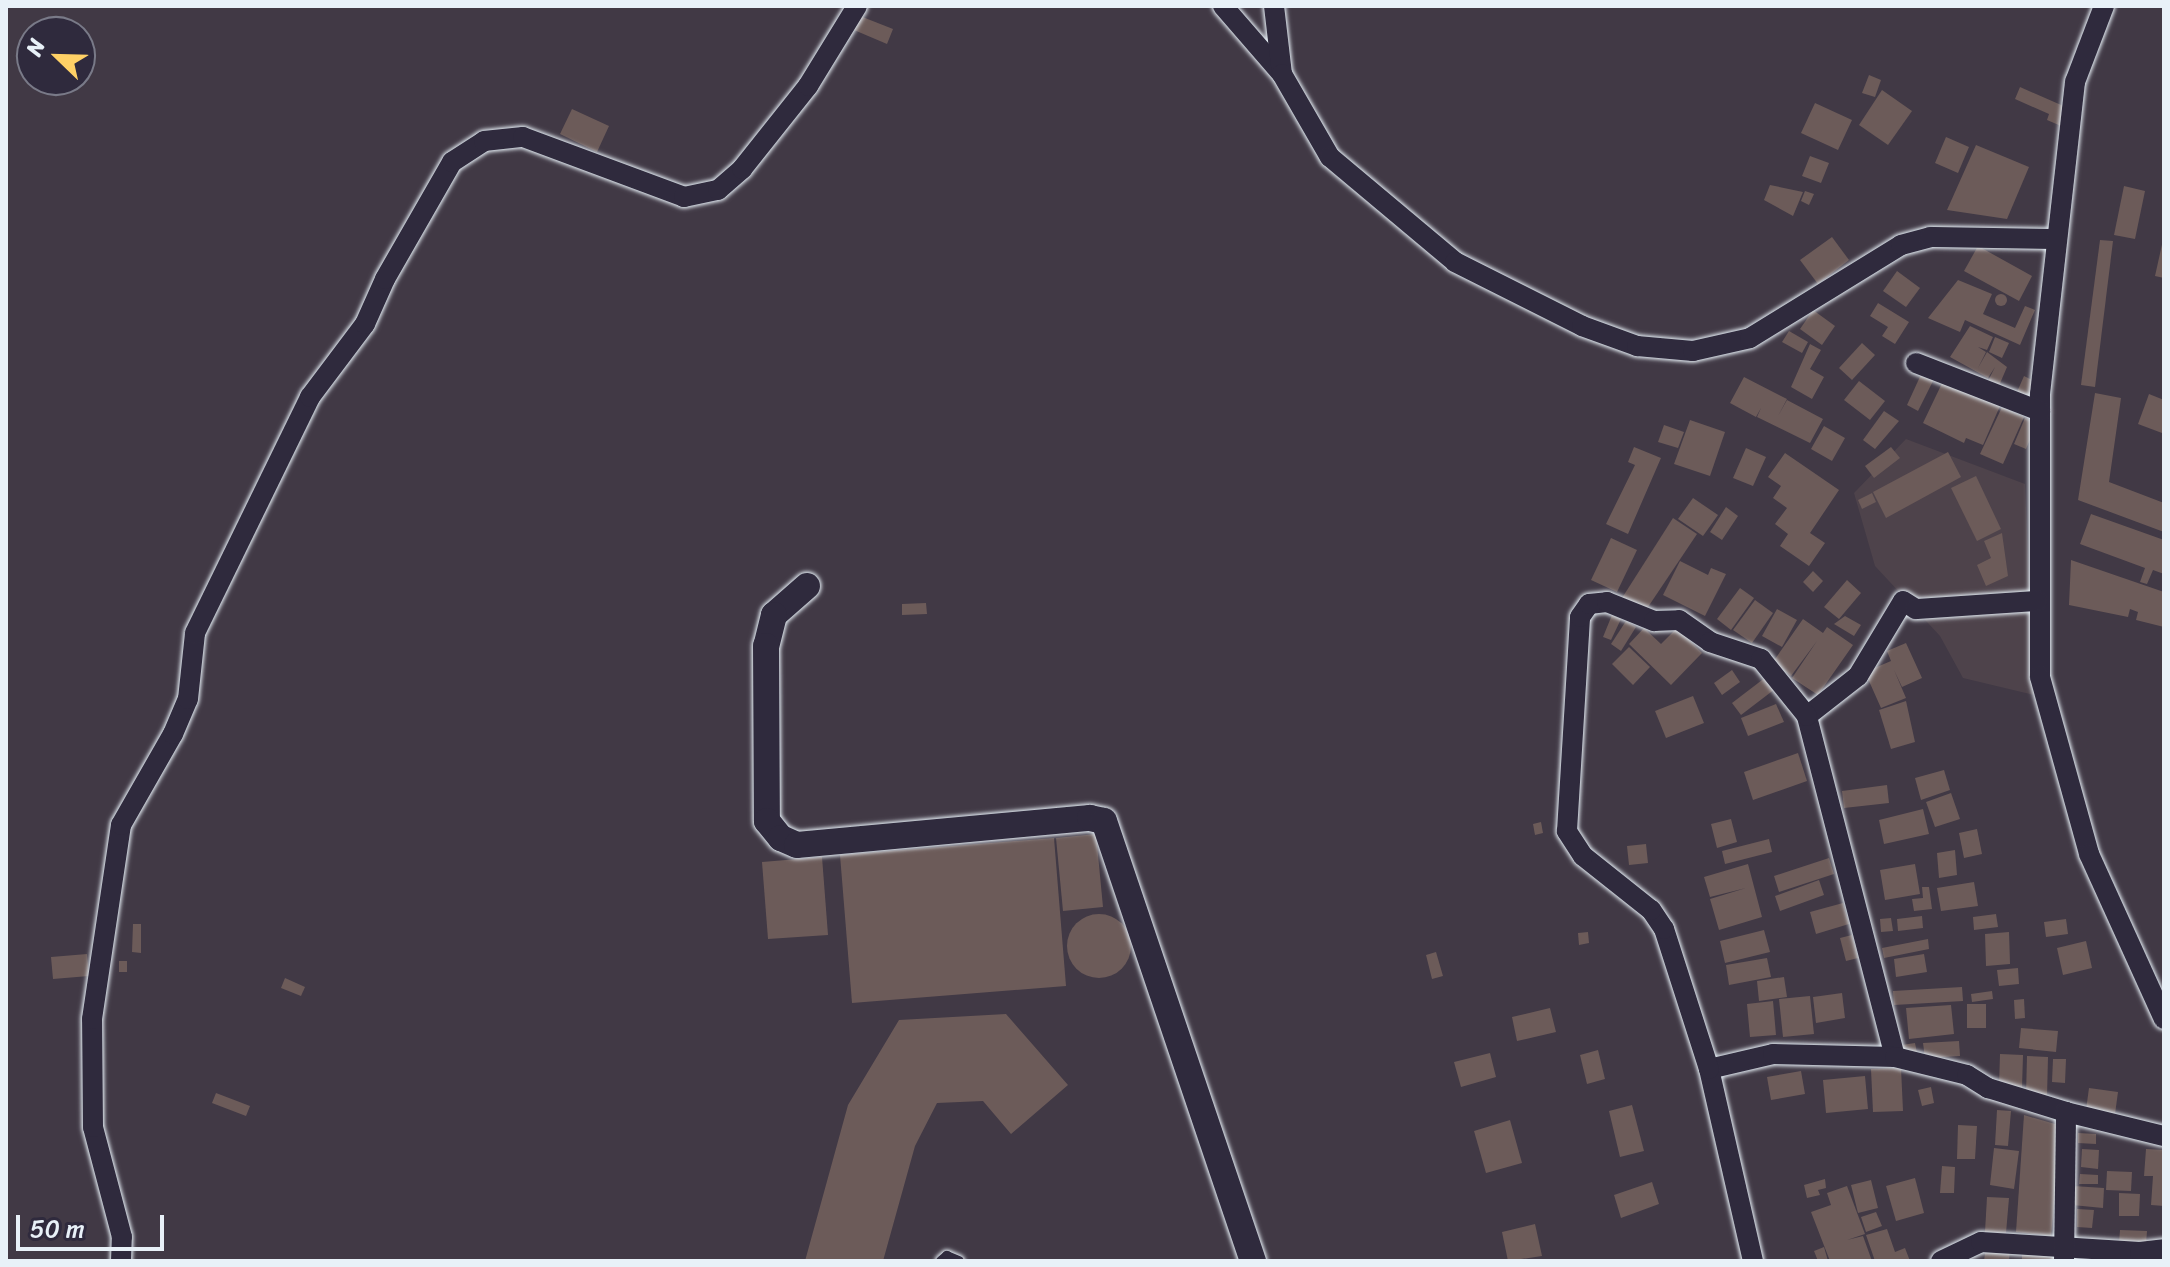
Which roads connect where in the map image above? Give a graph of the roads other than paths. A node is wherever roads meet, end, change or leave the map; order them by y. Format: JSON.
{"nodes":[{"id":1,"x":857,"y":6,"type":"edge"},
{"id":2,"x":1223,"y":6,"type":"edge"},
{"id":3,"x":1274,"y":6,"type":"edge"},
{"id":4,"x":2104,"y":6,"type":"edge"},
{"id":5,"x":1282,"y":74,"type":"junction"},
{"id":6,"x":2057,"y":239,"type":"junction"},
{"id":7,"x":1916,"y":363,"type":"dead end"},
{"id":8,"x":2040,"y":411,"type":"junction"},
{"id":9,"x":807,"y":586,"type":"dead end"},
{"id":10,"x":2037,"y":601,"type":"junction"},
{"id":11,"x":1807,"y":716,"type":"junction"},
{"id":12,"x":2164,"y":1019,"type":"edge"},
{"id":13,"x":1895,"y":1057,"type":"junction"},
{"id":14,"x":1709,"y":1069,"type":"junction"},
{"id":15,"x":2066,"y":1112,"type":"junction"},
{"id":16,"x":2164,"y":1136,"type":"edge"},
{"id":17,"x":2164,"y":1249,"type":"edge"},
{"id":18,"x":1971,"y":1253,"type":"edge"},
{"id":19,"x":2065,"y":1254,"type":"edge"},
{"id":20,"x":2132,"y":1256,"type":"edge"},
{"id":21,"x":121,"y":1261,"type":"edge"},
{"id":22,"x":941,"y":1261,"type":"edge"},
{"id":23,"x":959,"y":1261,"type":"edge"},
{"id":24,"x":1253,"y":1261,"type":"edge"},
{"id":25,"x":1753,"y":1261,"type":"edge"},
{"id":26,"x":1941,"y":1261,"type":"edge"}],
"edges":[{"from":1,"to":21,"type":"street"},
{"from":2,"to":5,"type":"street"},
{"from":3,"to":5,"type":"street"},
{"from":4,"to":6,"type":"street"},
{"from":5,"to":6,"type":"street"},
{"from":6,"to":8,"type":"street"},
{"from":7,"to":8,"type":"street"},
{"from":8,"to":10,"type":"street"},
{"from":9,"to":24,"type":"street"},
{"from":10,"to":11,"type":"street"},
{"from":10,"to":12,"type":"street"},
{"from":11,"to":13,"type":"street"},
{"from":11,"to":14,"type":"street"},
{"from":13,"to":14,"type":"street"},
{"from":13,"to":15,"type":"street"},
{"from":14,"to":25,"type":"street"},
{"from":15,"to":16,"type":"street"},
{"from":15,"to":19,"type":"street"},
{"from":17,"to":20,"type":"street"},
{"from":18,"to":19,"type":"street"},
{"from":18,"to":26,"type":"street"},
{"from":19,"to":20,"type":"street"},
{"from":22,"to":23,"type":"lane"}]}
